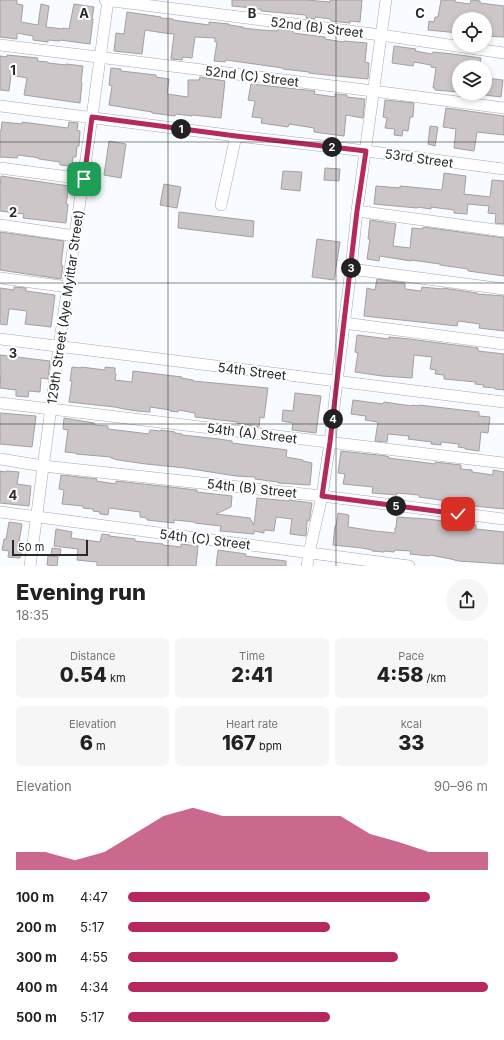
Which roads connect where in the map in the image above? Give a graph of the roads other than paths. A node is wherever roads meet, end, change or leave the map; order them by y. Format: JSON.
{"nodes":[{"id":1,"x":107,"y":0,"type":"edge"},
{"id":2,"x":386,"y":0,"type":"edge"},
{"id":3,"x":381,"y":35,"type":"junction"},
{"id":4,"x":0,"y":45,"type":"edge"},
{"id":5,"x":504,"y":53,"type":"edge"},
{"id":6,"x":100,"y":58,"type":"junction"},
{"id":7,"x":373,"y":91,"type":"junction"},
{"id":8,"x":0,"y":106,"type":"edge"},
{"id":9,"x":504,"y":108,"type":"edge"},
{"id":10,"x":92,"y":117,"type":"junction"},
{"id":11,"x":236,"y":136,"type":"junction"},
{"id":12,"x":366,"y":151,"type":"junction"},
{"id":13,"x":0,"y":168,"type":"edge"},
{"id":14,"x":504,"y":169,"type":"edge"},
{"id":15,"x":84,"y":179,"type":"junction"},
{"id":16,"x":221,"y":204,"type":"dead end"},
{"id":17,"x":357,"y":211,"type":"junction"},
{"id":18,"x":0,"y":225,"type":"edge"},
{"id":19,"x":504,"y":231,"type":"edge"},
{"id":20,"x":75,"y":236,"type":"junction"},
{"id":21,"x":351,"y":269,"type":"junction"},
{"id":22,"x":0,"y":278,"type":"edge"},
{"id":23,"x":68,"y":287,"type":"junction"},
{"id":24,"x":504,"y":289,"type":"edge"},
{"id":25,"x":344,"y":323,"type":"junction"},
{"id":26,"x":0,"y":339,"type":"edge"},
{"id":27,"x":504,"y":344,"type":"edge"},
{"id":28,"x":59,"y":346,"type":"junction"},
{"id":29,"x":337,"y":381,"type":"junction"},
{"id":30,"x":0,"y":402,"type":"edge"},
{"id":31,"x":504,"y":402,"type":"edge"},
{"id":32,"x":51,"y":409,"type":"junction"},
{"id":33,"x":330,"y":442,"type":"junction"},
{"id":34,"x":0,"y":459,"type":"edge"},
{"id":35,"x":504,"y":463,"type":"edge"},
{"id":36,"x":43,"y":466,"type":"junction"},
{"id":37,"x":322,"y":496,"type":"junction"},
{"id":38,"x":0,"y":512,"type":"edge"},
{"id":39,"x":36,"y":517,"type":"junction"},
{"id":40,"x":504,"y":519,"type":"edge"},
{"id":41,"x":309,"y":553,"type":"junction"},
{"id":42,"x":30,"y":566,"type":"edge"},
{"id":43,"x":307,"y":566,"type":"edge"},
{"id":44,"x":409,"y":566,"type":"edge"}],
"edges":[{"from":1,"to":3,"type":"street","name":"52nd (B) Street"},
{"from":1,"to":6,"type":"street","name":"129th Street (Aye Myittar Street)"},
{"from":2,"to":3,"type":"street"},
{"from":3,"to":5,"type":"street","name":"52nd (B) Street"},
{"from":3,"to":7,"type":"street"},
{"from":4,"to":6,"type":"street","name":"52nd (C) Street"},
{"from":6,"to":7,"type":"street","name":"52nd (C) Street"},
{"from":6,"to":10,"type":"street","name":"129th Street (Aye Myittar Street)"},
{"from":7,"to":9,"type":"street","name":"52nd (C) Street"},
{"from":7,"to":12,"type":"street"},
{"from":8,"to":10,"type":"street","name":"53rd Street"},
{"from":10,"to":11,"type":"street","name":"53rd Street"},
{"from":10,"to":15,"type":"street","name":"129th Street (Aye Myittar Street)"},
{"from":11,"to":12,"type":"street","name":"53rd Street"},
{"from":11,"to":16,"type":"street"},
{"from":12,"to":14,"type":"street","name":"53rd Street"},
{"from":12,"to":17,"type":"street"},
{"from":13,"to":15,"type":"street"},
{"from":15,"to":20,"type":"street","name":"129th Street (Aye Myittar Street)"},
{"from":17,"to":19,"type":"street"},
{"from":17,"to":21,"type":"street"},
{"from":18,"to":20,"type":"street"},
{"from":20,"to":23,"type":"street","name":"129th Street (Aye Myittar Street)"},
{"from":21,"to":24,"type":"street"},
{"from":21,"to":25,"type":"street"},
{"from":22,"to":23,"type":"street"},
{"from":23,"to":28,"type":"street","name":"129th Street (Aye Myittar Street)"},
{"from":25,"to":27,"type":"street"},
{"from":25,"to":29,"type":"street"},
{"from":26,"to":28,"type":"street","name":"54th Street"},
{"from":28,"to":29,"type":"street","name":"54th Street"},
{"from":28,"to":32,"type":"street","name":"129th Street (Aye Myittar Street)"},
{"from":29,"to":31,"type":"street","name":"54th Street"},
{"from":29,"to":33,"type":"street"},
{"from":30,"to":32,"type":"street","name":"54th (A) Street"},
{"from":32,"to":33,"type":"street","name":"54th (A) Street"},
{"from":32,"to":36,"type":"street","name":"129th Street (Aye Myittar Street)"},
{"from":33,"to":35,"type":"street","name":"54th (A) Street"},
{"from":33,"to":37,"type":"street"},
{"from":34,"to":36,"type":"street","name":"54th (B) Street"},
{"from":36,"to":37,"type":"street","name":"54th (B) Street"},
{"from":36,"to":39,"type":"street","name":"129th Street (Aye Myittar Street)"},
{"from":37,"to":40,"type":"street","name":"54th (B) Street"},
{"from":37,"to":41,"type":"street"},
{"from":38,"to":39,"type":"street","name":"54th (C) Street"},
{"from":39,"to":41,"type":"street","name":"54th (C) Street"},
{"from":39,"to":42,"type":"street","name":"129th Street (Aye Myittar Street)"},
{"from":41,"to":43,"type":"street"},
{"from":41,"to":44,"type":"street","name":"54th (C) Street"}]}
